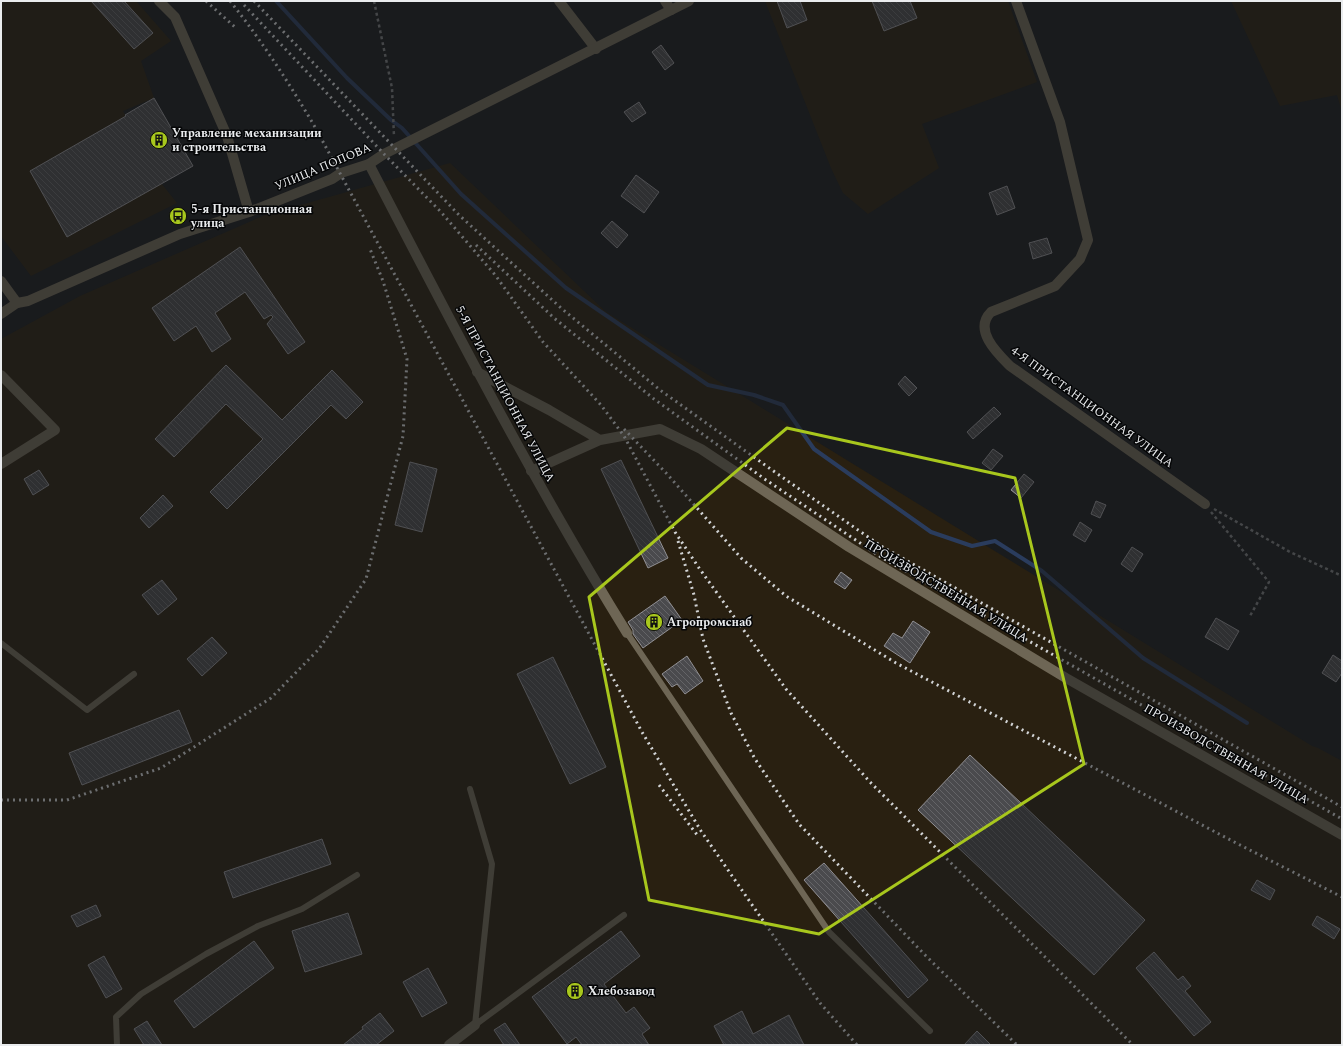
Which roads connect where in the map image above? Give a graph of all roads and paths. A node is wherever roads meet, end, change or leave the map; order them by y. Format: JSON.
{"nodes":[{"id":1,"x":159,"y":1,"type":"edge"},
{"id":2,"x":374,"y":1,"type":"edge"},
{"id":3,"x":559,"y":1,"type":"edge"},
{"id":4,"x":690,"y":1,"type":"edge"},
{"id":5,"x":1016,"y":1,"type":"edge"},
{"id":6,"x":668,"y":5,"type":"edge"},
{"id":7,"x":596,"y":49,"type":"junction"},
{"id":8,"x":395,"y":149,"type":"junction"},
{"id":9,"x":368,"y":164,"type":"junction"},
{"id":10,"x":249,"y":212,"type":"junction"},
{"id":11,"x":1,"y":282,"type":"edge"},
{"id":12,"x":17,"y":302,"type":"junction"},
{"id":13,"x":1,"y":314,"type":"edge"},
{"id":14,"x":477,"y":372,"type":"junction"},
{"id":15,"x":1,"y":375,"type":"edge"},
{"id":16,"x":600,"y":440,"type":"junction"},
{"id":17,"x":1,"y":464,"type":"edge"},
{"id":18,"x":531,"y":471,"type":"junction"},
{"id":19,"x":1205,"y":504,"type":"junction"},
{"id":20,"x":1342,"y":576,"type":"edge"},
{"id":21,"x":1250,"y":616,"type":"dead end"},
{"id":22,"x":627,"y":633,"type":"joint"},
{"id":23,"x":1,"y":643,"type":"edge"},
{"id":24,"x":134,"y":674,"type":"dead end"},
{"id":25,"x":470,"y":789,"type":"dead end"},
{"id":26,"x":1342,"y":835,"type":"edge"},
{"id":27,"x":357,"y":875,"type":"dead end"},
{"id":28,"x":624,"y":915,"type":"dead end"},
{"id":29,"x":476,"y":1025,"type":"junction"},
{"id":30,"x":930,"y":1031,"type":"dead end"},
{"id":31,"x":117,"y":1045,"type":"edge"},
{"id":32,"x":449,"y":1045,"type":"edge"}],
"edges":[{"from":1,"to":10,"type":"street"},
{"from":2,"to":8,"type":"path"},
{"from":3,"to":7,"type":"street"},
{"from":4,"to":6,"type":"street","name":"УЛИЦА ПОПОВА"},
{"from":5,"to":19,"type":"street","name":"4-Я ПРИСТАНЦИОННАЯ УЛИЦА"},
{"from":6,"to":7,"type":"street","name":"УЛИЦА ПОПОВА"},
{"from":7,"to":8,"type":"street","name":"УЛИЦА ПОПОВА"},
{"from":8,"to":9,"type":"street","name":"УЛИЦА ПОПОВА"},
{"from":9,"to":10,"type":"street","name":"УЛИЦА ПОПОВА"},
{"from":9,"to":14,"type":"street","name":"5-Я ПРИСТАНЦИОННАЯ УЛИЦА"},
{"from":10,"to":12,"type":"street","name":"УЛИЦА ПОПОВА"},
{"from":11,"to":12,"type":"street"},
{"from":12,"to":13,"type":"street","name":"УЛИЦА ПОПОВА"},
{"from":14,"to":16,"type":"street"},
{"from":14,"to":18,"type":"street","name":"5-Я ПРИСТАНЦИОННАЯ УЛИЦА"},
{"from":15,"to":17,"type":"street"},
{"from":16,"to":18,"type":"street","name":"ПРОИЗВОДСТВЕННАЯ УЛИЦА"},
{"from":16,"to":26,"type":"street","name":"ПРОИЗВОДСТВЕННАЯ УЛИЦА"},
{"from":18,"to":22,"type":"street","name":"5-Я ПРИСТАНЦИОННАЯ УЛИЦА"},
{"from":19,"to":20,"type":"path"},
{"from":19,"to":21,"type":"path"},
{"from":22,"to":30,"type":"lane"},
{"from":23,"to":24,"type":"lane"},
{"from":25,"to":29,"type":"lane"},
{"from":27,"to":31,"type":"lane"},
{"from":28,"to":29,"type":"lane"},
{"from":29,"to":32,"type":"street"}]}
